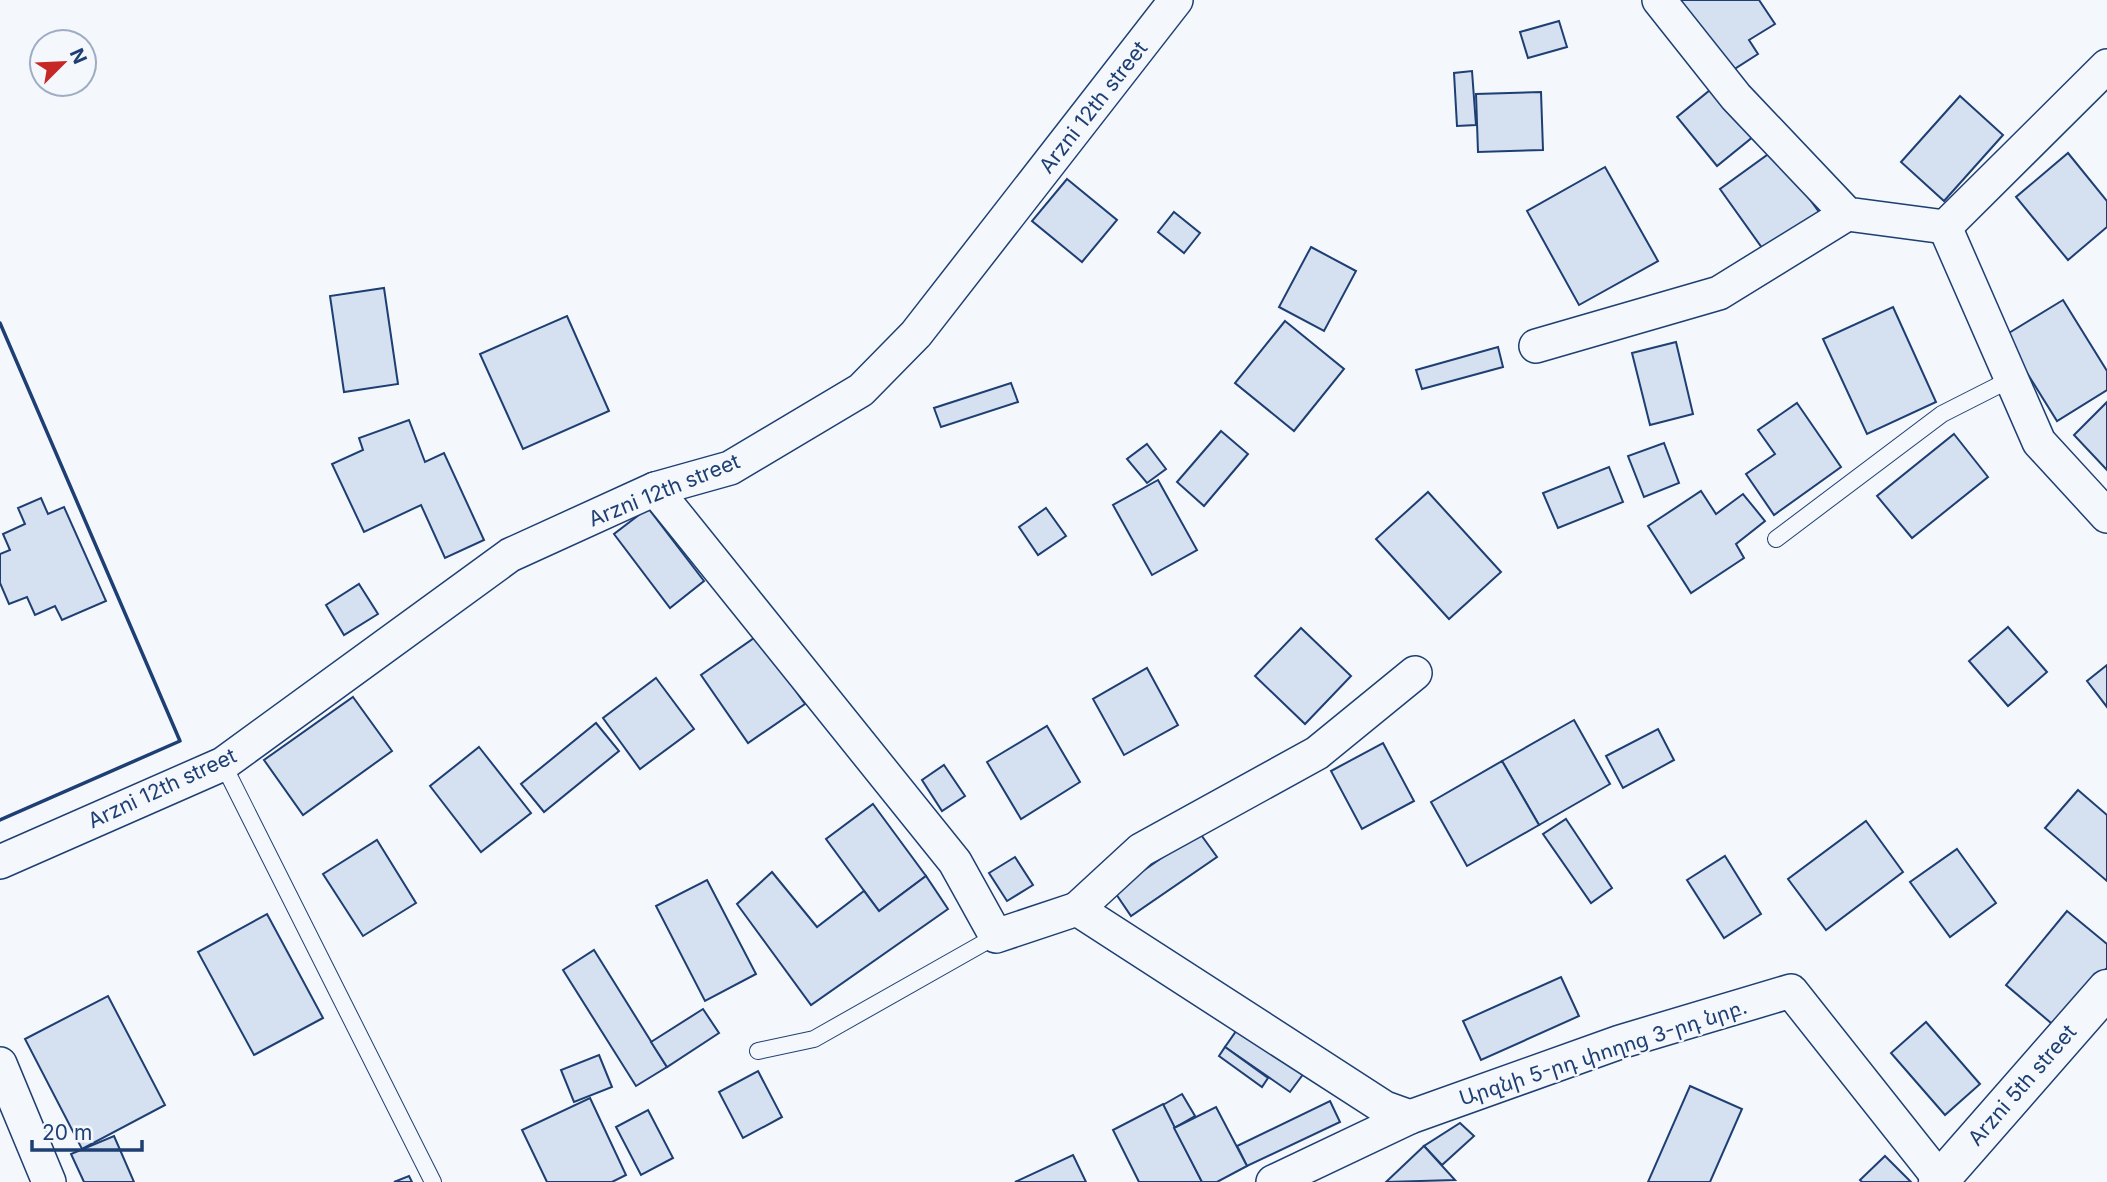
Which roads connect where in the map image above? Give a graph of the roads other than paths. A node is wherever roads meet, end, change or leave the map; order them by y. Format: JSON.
{"nodes":[{"id":1,"x":1176,"y":0,"type":"edge"},
{"id":2,"x":1659,"y":0,"type":"edge"},
{"id":3,"x":2107,"y":66,"type":"edge"},
{"id":4,"x":1847,"y":214,"type":"junction"},
{"id":5,"x":1945,"y":227,"type":"junction"},
{"id":6,"x":1536,"y":346,"type":"dead end"},
{"id":7,"x":2011,"y":379,"type":"junction"},
{"id":8,"x":655,"y":489,"type":"junction"},
{"id":9,"x":2107,"y":516,"type":"edge"},
{"id":10,"x":1776,"y":539,"type":"dead end"},
{"id":11,"x":1415,"y":673,"type":"dead end"},
{"id":12,"x":223,"y":764,"type":"junction"},
{"id":13,"x":0,"y":862,"type":"edge"},
{"id":14,"x":1077,"y":909,"type":"junction"},
{"id":15,"x":996,"y":936,"type":"junction"},
{"id":16,"x":2107,"y":989,"type":"edge"},
{"id":17,"x":758,"y":1051,"type":"dead end"},
{"id":18,"x":0,"y":1063,"type":"edge"},
{"id":19,"x":1410,"y":1117,"type":"junction"},
{"id":20,"x":1939,"y":1181,"type":"edge"},
{"id":21,"x":49,"y":1182,"type":"edge"},
{"id":22,"x":433,"y":1182,"type":"edge"},
{"id":23,"x":1273,"y":1182,"type":"edge"}],
"edges":[{"from":1,"to":8,"type":"street","name":"Arzni 12th street"},
{"from":2,"to":4,"type":"street"},
{"from":3,"to":5,"type":"street"},
{"from":4,"to":5,"type":"street"},
{"from":4,"to":6,"type":"street"},
{"from":5,"to":7,"type":"street"},
{"from":7,"to":9,"type":"street"},
{"from":7,"to":10,"type":"lane"},
{"from":8,"to":12,"type":"street","name":"Arzni 12th street"},
{"from":8,"to":15,"type":"street"},
{"from":11,"to":14,"type":"street"},
{"from":12,"to":13,"type":"street","name":"Arzni 12th street"},
{"from":12,"to":22,"type":"lane"},
{"from":14,"to":15,"type":"street"},
{"from":14,"to":19,"type":"street"},
{"from":15,"to":17,"type":"lane"},
{"from":16,"to":20,"type":"street","name":"Arzni 5th street"},
{"from":18,"to":21,"type":"street"},
{"from":19,"to":20,"type":"street","name":"Արզնի 5-րդ փողոց 3-րդ նրբ․"},
{"from":19,"to":23,"type":"street","name":"Արզնի 5-րդ փողոց 3-րդ նրբ․"}]}
